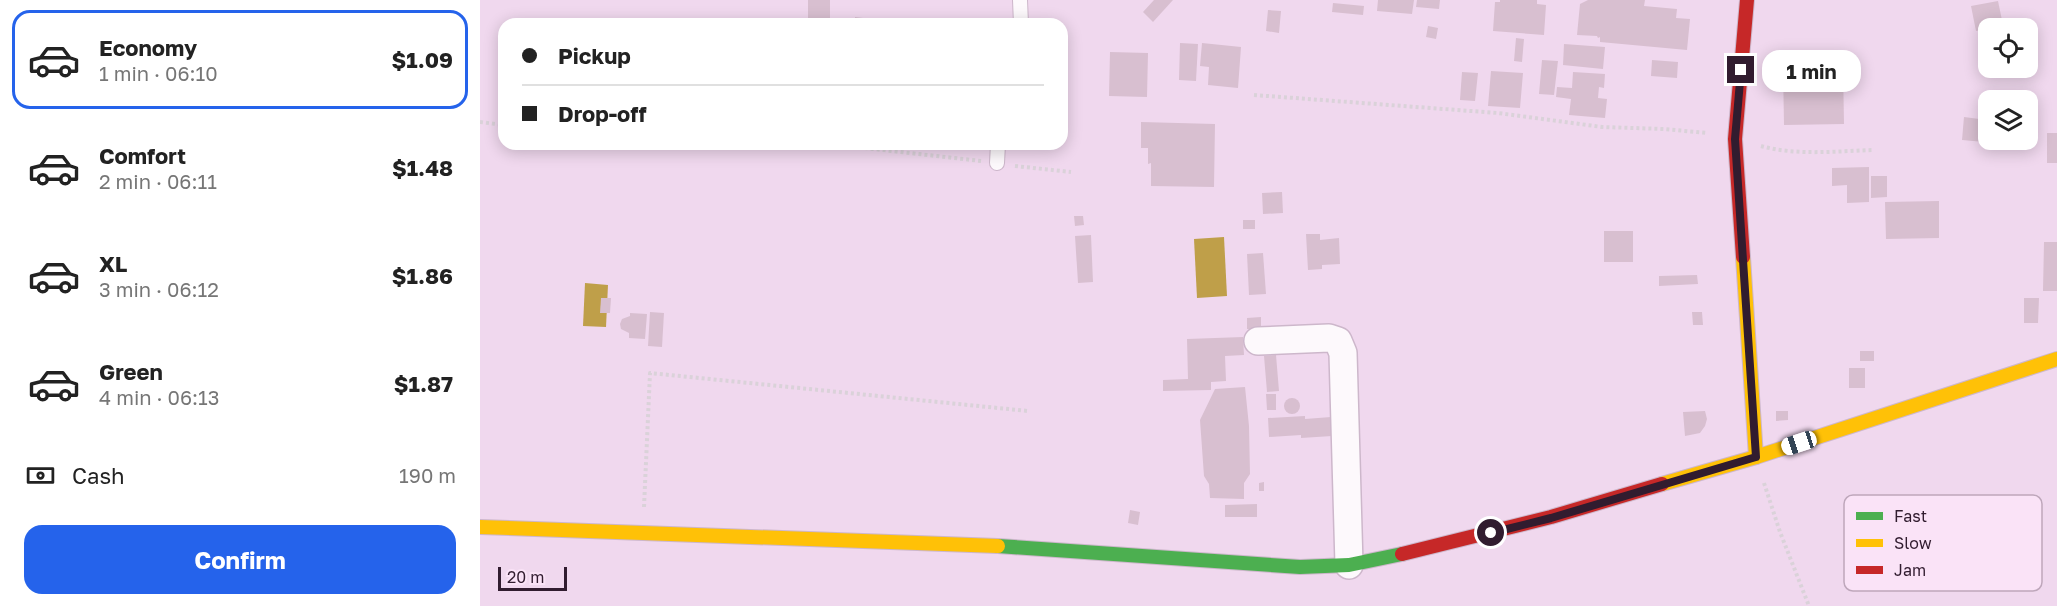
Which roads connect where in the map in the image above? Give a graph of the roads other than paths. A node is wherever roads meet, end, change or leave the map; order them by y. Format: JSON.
{"nodes":[{"id":1,"x":1020,"y":0,"type":"edge"},
{"id":2,"x":1747,"y":0,"type":"edge"},
{"id":3,"x":1021,"y":18,"type":"edge"},
{"id":4,"x":998,"y":150,"type":"edge"},
{"id":5,"x":997,"y":163,"type":"road end"},
{"id":6,"x":1258,"y":341,"type":"dead end"},
{"id":7,"x":2057,"y":359,"type":"edge"},
{"id":8,"x":1756,"y":457,"type":"junction"},
{"id":9,"x":480,"y":528,"type":"edge"},
{"id":10,"x":1349,"y":565,"type":"junction"}],
"edges":[{"from":1,"to":3,"type":"lane"},
{"from":2,"to":8,"type":"street"},
{"from":4,"to":5,"type":"lane"},
{"from":6,"to":10,"type":"street"},
{"from":7,"to":8,"type":"street"},
{"from":8,"to":10,"type":"street"},
{"from":9,"to":10,"type":"street"}]}
